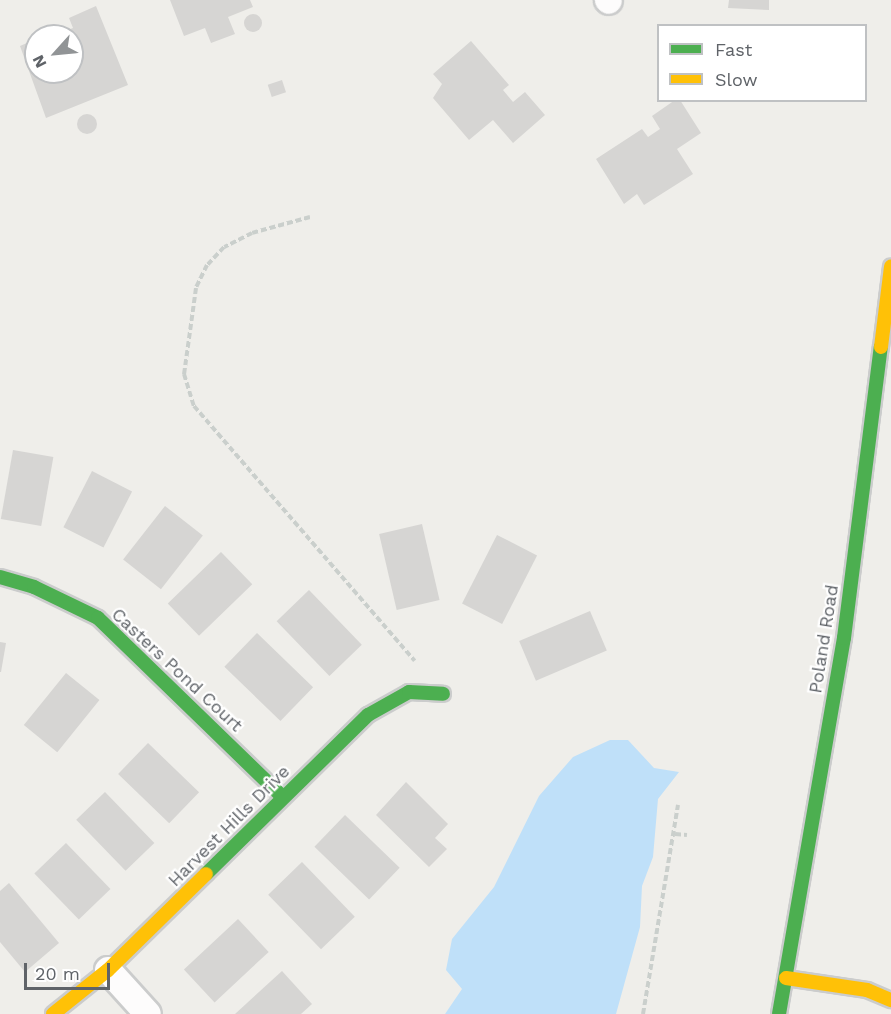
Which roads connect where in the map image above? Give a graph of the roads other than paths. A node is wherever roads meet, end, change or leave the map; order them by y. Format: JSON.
{"nodes":[{"id":1,"x":891,"y":267,"type":"edge"},
{"id":2,"x":0,"y":577,"type":"edge"},
{"id":3,"x":443,"y":694,"type":"road end"},
{"id":4,"x":283,"y":797,"type":"junction"},
{"id":5,"x":108,"y":970,"type":"junction"},
{"id":6,"x":786,"y":978,"type":"junction"},
{"id":7,"x":891,"y":1000,"type":"edge"},
{"id":8,"x":53,"y":1014,"type":"edge"},
{"id":9,"x":148,"y":1014,"type":"edge"},
{"id":10,"x":779,"y":1014,"type":"edge"}],
"edges":[{"from":1,"to":6,"type":"street","name":"Poland Road"},
{"from":2,"to":4,"type":"street","name":"Casters Pond Court"},
{"from":3,"to":4,"type":"street","name":"Harvest Hills Drive"},
{"from":4,"to":5,"type":"street","name":"Harvest Hills Drive"},
{"from":5,"to":8,"type":"street","name":"Harvest Hills Drive"},
{"from":5,"to":9,"type":"street"},
{"from":6,"to":7,"type":"street"},
{"from":6,"to":10,"type":"street","name":"Poland Road"}]}
